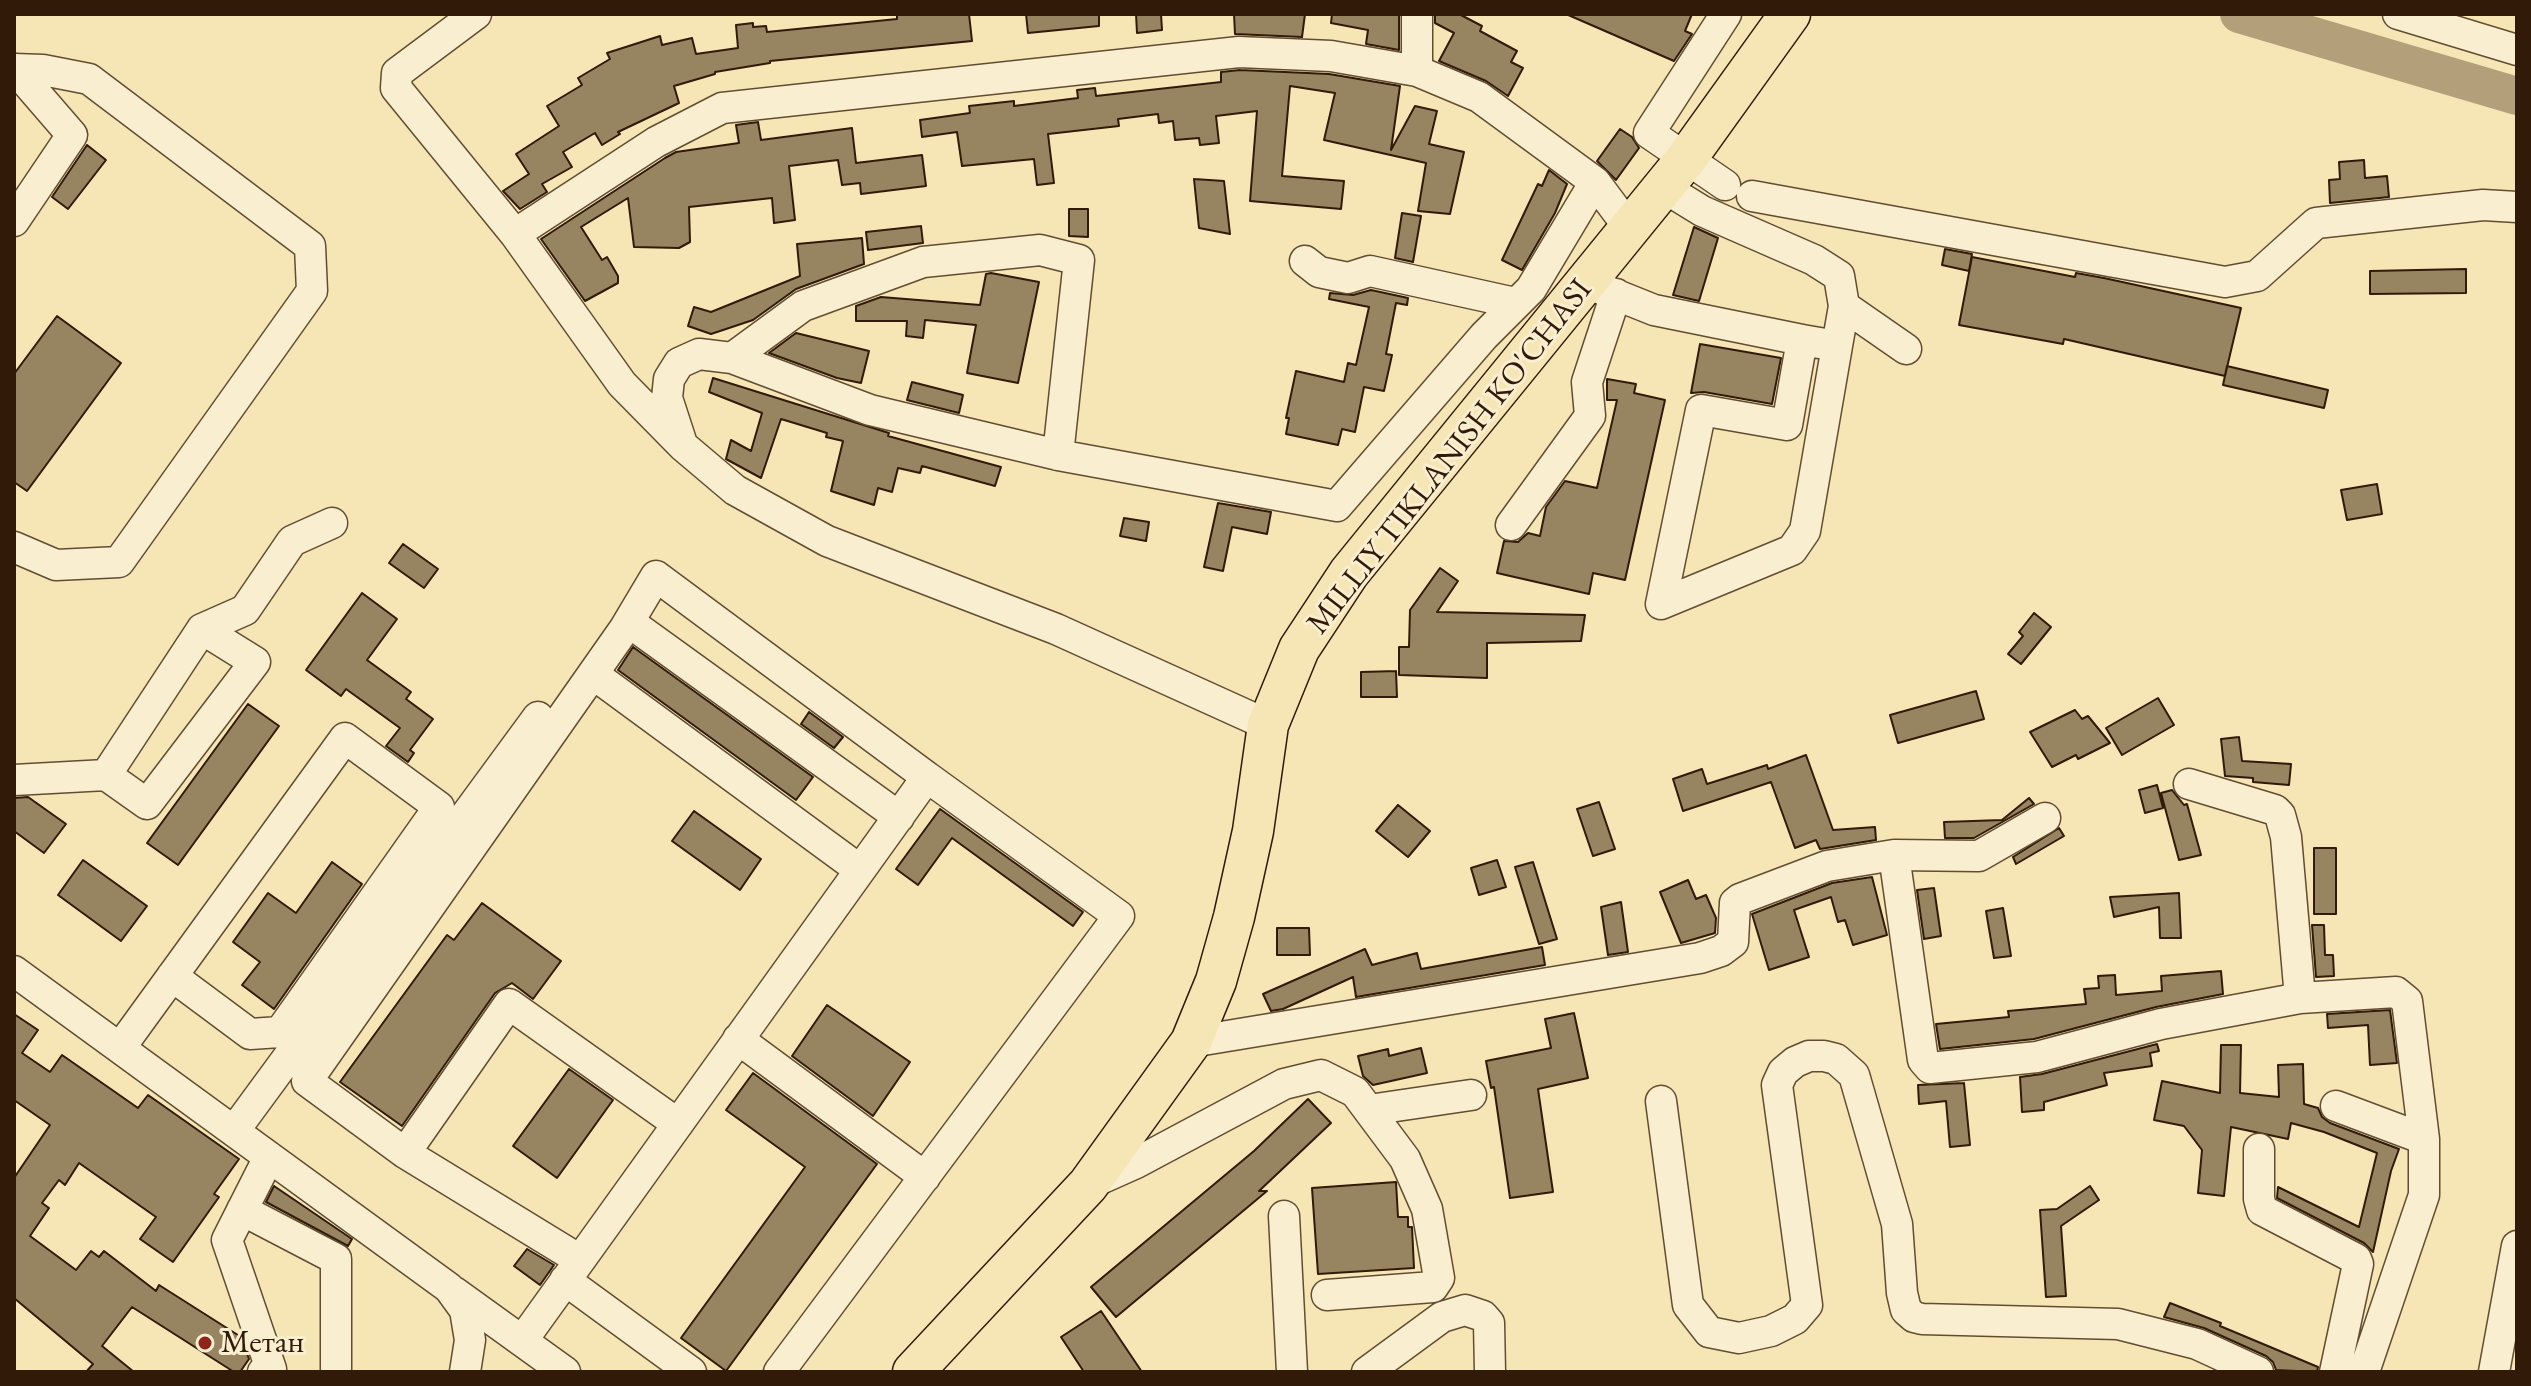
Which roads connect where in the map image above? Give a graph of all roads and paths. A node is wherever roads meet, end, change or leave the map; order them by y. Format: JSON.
{"nodes":[{"id":1,"x":476,"y":14,"type":"edge"},
{"id":2,"x":1417,"y":14,"type":"edge"},
{"id":3,"x":1726,"y":14,"type":"edge"},
{"id":4,"x":1790,"y":14,"type":"edge"},
{"id":5,"x":2398,"y":14,"type":"edge"},
{"id":6,"x":2517,"y":50,"type":"edge"},
{"id":7,"x":14,"y":69,"type":"edge"},
{"id":8,"x":1417,"y":71,"type":"junction"},
{"id":9,"x":1675,"y":173,"type":"junction"},
{"id":10,"x":1595,"y":182,"type":"junction"},
{"id":11,"x":2517,"y":207,"type":"edge"},
{"id":12,"x":14,"y":221,"type":"edge"},
{"id":13,"x":1630,"y":229,"type":"junction"},
{"id":14,"x":515,"y":234,"type":"junction"},
{"id":15,"x":1305,"y":261,"type":"dead end"},
{"id":16,"x":1601,"y":288,"type":"junction"},
{"id":17,"x":1515,"y":303,"type":"junction"},
{"id":18,"x":1844,"y":306,"type":"junction"},
{"id":19,"x":1802,"y":340,"type":"junction"},
{"id":20,"x":1837,"y":346,"type":"junction"},
{"id":21,"x":1906,"y":349,"type":"dead end"},
{"id":22,"x":732,"y":358,"type":"junction"},
{"id":23,"x":683,"y":446,"type":"junction"},
{"id":24,"x":1058,"y":455,"type":"junction"},
{"id":25,"x":332,"y":523,"type":"dead end"},
{"id":26,"x":1511,"y":525,"type":"dead end"},
{"id":27,"x":14,"y":547,"type":"edge"},
{"id":28,"x":622,"y":617,"type":"junction"},
{"id":29,"x":202,"y":629,"type":"junction"},
{"id":30,"x":593,"y":674,"type":"junction"},
{"id":31,"x":1268,"y":725,"type":"junction"},
{"id":32,"x":106,"y":775,"type":"junction"},
{"id":33,"x":927,"y":777,"type":"junction"},
{"id":34,"x":14,"y":780,"type":"edge"},
{"id":35,"x":2189,"y":784,"type":"dead end"},
{"id":36,"x":899,"y":817,"type":"junction"},
{"id":37,"x":2045,"y":818,"type":"dead end"},
{"id":38,"x":1894,"y":855,"type":"junction"},
{"id":39,"x":860,"y":870,"type":"junction"},
{"id":40,"x":14,"y":971,"type":"edge"},
{"id":41,"x":172,"y":976,"type":"junction"},
{"id":42,"x":2300,"y":998,"type":"junction"},
{"id":43,"x":738,"y":1039,"type":"junction"},
{"id":44,"x":1191,"y":1042,"type":"junction"},
{"id":45,"x":120,"y":1048,"type":"junction"},
{"id":46,"x":1471,"y":1095,"type":"dead end"},
{"id":47,"x":1661,"y":1101,"type":"dead end"},
{"id":48,"x":2336,"y":1106,"type":"dead end"},
{"id":49,"x":1369,"y":1110,"type":"junction"},
{"id":50,"x":678,"y":1124,"type":"junction"},
{"id":51,"x":234,"y":1131,"type":"junction"},
{"id":52,"x":2424,"y":1139,"type":"junction"},
{"id":53,"x":2259,"y":1149,"type":"dead end"},
{"id":54,"x":405,"y":1153,"type":"junction"},
{"id":55,"x":269,"y":1157,"type":"junction"},
{"id":56,"x":925,"y":1177,"type":"junction"},
{"id":57,"x":1088,"y":1185,"type":"junction"},
{"id":58,"x":242,"y":1210,"type":"junction"},
{"id":59,"x":1284,"y":1216,"type":"dead end"},
{"id":60,"x":2517,"y":1246,"type":"edge"},
{"id":61,"x":572,"y":1270,"type":"junction"},
{"id":62,"x":449,"y":1288,"type":"junction"},
{"id":63,"x":1327,"y":1295,"type":"dead end"},
{"id":64,"x":522,"y":1341,"type":"junction"},
{"id":65,"x":263,"y":1372,"type":"edge"},
{"id":66,"x":336,"y":1372,"type":"edge"},
{"id":67,"x":465,"y":1372,"type":"edge"},
{"id":68,"x":565,"y":1372,"type":"edge"},
{"id":69,"x":691,"y":1372,"type":"edge"},
{"id":70,"x":779,"y":1372,"type":"edge"},
{"id":71,"x":913,"y":1372,"type":"edge"},
{"id":72,"x":1292,"y":1372,"type":"edge"},
{"id":73,"x":1367,"y":1372,"type":"edge"},
{"id":74,"x":1490,"y":1372,"type":"edge"},
{"id":75,"x":2258,"y":1372,"type":"edge"},
{"id":76,"x":2335,"y":1372,"type":"edge"},
{"id":77,"x":2364,"y":1372,"type":"edge"},
{"id":78,"x":2494,"y":1372,"type":"edge"}],
"edges":[{"from":1,"to":14,"type":"street"},
{"from":2,"to":8,"type":"street"},
{"from":3,"to":9,"type":"street"},
{"from":4,"to":9,"type":"main road","name":"MILLIY TIKLANISH KO'CHASI"},
{"from":5,"to":6,"type":"street"},
{"from":7,"to":12,"type":"street"},
{"from":7,"to":27,"type":"street"},
{"from":8,"to":10,"type":"street"},
{"from":8,"to":14,"type":"street"},
{"from":9,"to":11,"type":"street"},
{"from":9,"to":13,"type":"main road","name":"MILLIY TIKLANISH KO'CHASI"},
{"from":9,"to":18,"type":"street"},
{"from":10,"to":13,"type":"street"},
{"from":10,"to":17,"type":"street"},
{"from":13,"to":16,"type":"main road","name":"MILLIY TIKLANISH KO'CHASI"},
{"from":14,"to":23,"type":"street"},
{"from":15,"to":17,"type":"street"},
{"from":16,"to":19,"type":"street"},
{"from":16,"to":26,"type":"street"},
{"from":16,"to":31,"type":"main road","name":"MILLIY TIKLANISH KO'CHASI"},
{"from":17,"to":24,"type":"street"},
{"from":18,"to":20,"type":"street"},
{"from":18,"to":21,"type":"street"},
{"from":19,"to":20,"type":"street"},
{"from":19,"to":20,"type":"street"},
{"from":22,"to":23,"type":"street"},
{"from":22,"to":24,"type":"street"},
{"from":22,"to":24,"type":"street"},
{"from":23,"to":31,"type":"street"},
{"from":25,"to":29,"type":"street"},
{"from":28,"to":30,"type":"street"},
{"from":28,"to":33,"type":"street"},
{"from":28,"to":36,"type":"street"},
{"from":28,"to":51,"type":"street"},
{"from":29,"to":32,"type":"street"},
{"from":29,"to":32,"type":"street"},
{"from":30,"to":39,"type":"street"},
{"from":30,"to":54,"type":"street"},
{"from":31,"to":44,"type":"main road","name":"MILLIY TIKLANISH KO'CHASI"},
{"from":32,"to":34,"type":"street"},
{"from":33,"to":36,"type":"street"},
{"from":33,"to":56,"type":"street"},
{"from":35,"to":42,"type":"street"},
{"from":36,"to":39,"type":"street"},
{"from":37,"to":38,"type":"street"},
{"from":38,"to":42,"type":"street"},
{"from":38,"to":44,"type":"street"},
{"from":39,"to":43,"type":"street"},
{"from":40,"to":45,"type":"street"},
{"from":41,"to":41,"type":"street"},
{"from":41,"to":45,"type":"street"},
{"from":42,"to":52,"type":"street"},
{"from":43,"to":50,"type":"street"},
{"from":43,"to":56,"type":"street"},
{"from":44,"to":57,"type":"main road","name":"MILLIY TIKLANISH KO'CHASI"},
{"from":45,"to":51,"type":"street"},
{"from":46,"to":49,"type":"street"},
{"from":47,"to":75,"type":"street"},
{"from":48,"to":52,"type":"street"},
{"from":49,"to":57,"type":"street"},
{"from":49,"to":63,"type":"street"},
{"from":50,"to":54,"type":"street"},
{"from":50,"to":61,"type":"street"},
{"from":51,"to":55,"type":"street"},
{"from":52,"to":77,"type":"street"},
{"from":53,"to":76,"type":"street"},
{"from":54,"to":61,"type":"street"},
{"from":55,"to":58,"type":"street"},
{"from":55,"to":62,"type":"street"},
{"from":56,"to":70,"type":"street"},
{"from":57,"to":71,"type":"main road","name":"MILLIY TIKLANISH KO'CHASI"},
{"from":58,"to":65,"type":"street"},
{"from":58,"to":66,"type":"street"},
{"from":59,"to":72,"type":"street"},
{"from":60,"to":78,"type":"street"},
{"from":61,"to":64,"type":"street"},
{"from":61,"to":69,"type":"street"},
{"from":62,"to":64,"type":"street"},
{"from":62,"to":67,"type":"street"},
{"from":64,"to":68,"type":"street"},
{"from":73,"to":74,"type":"street"}]}
